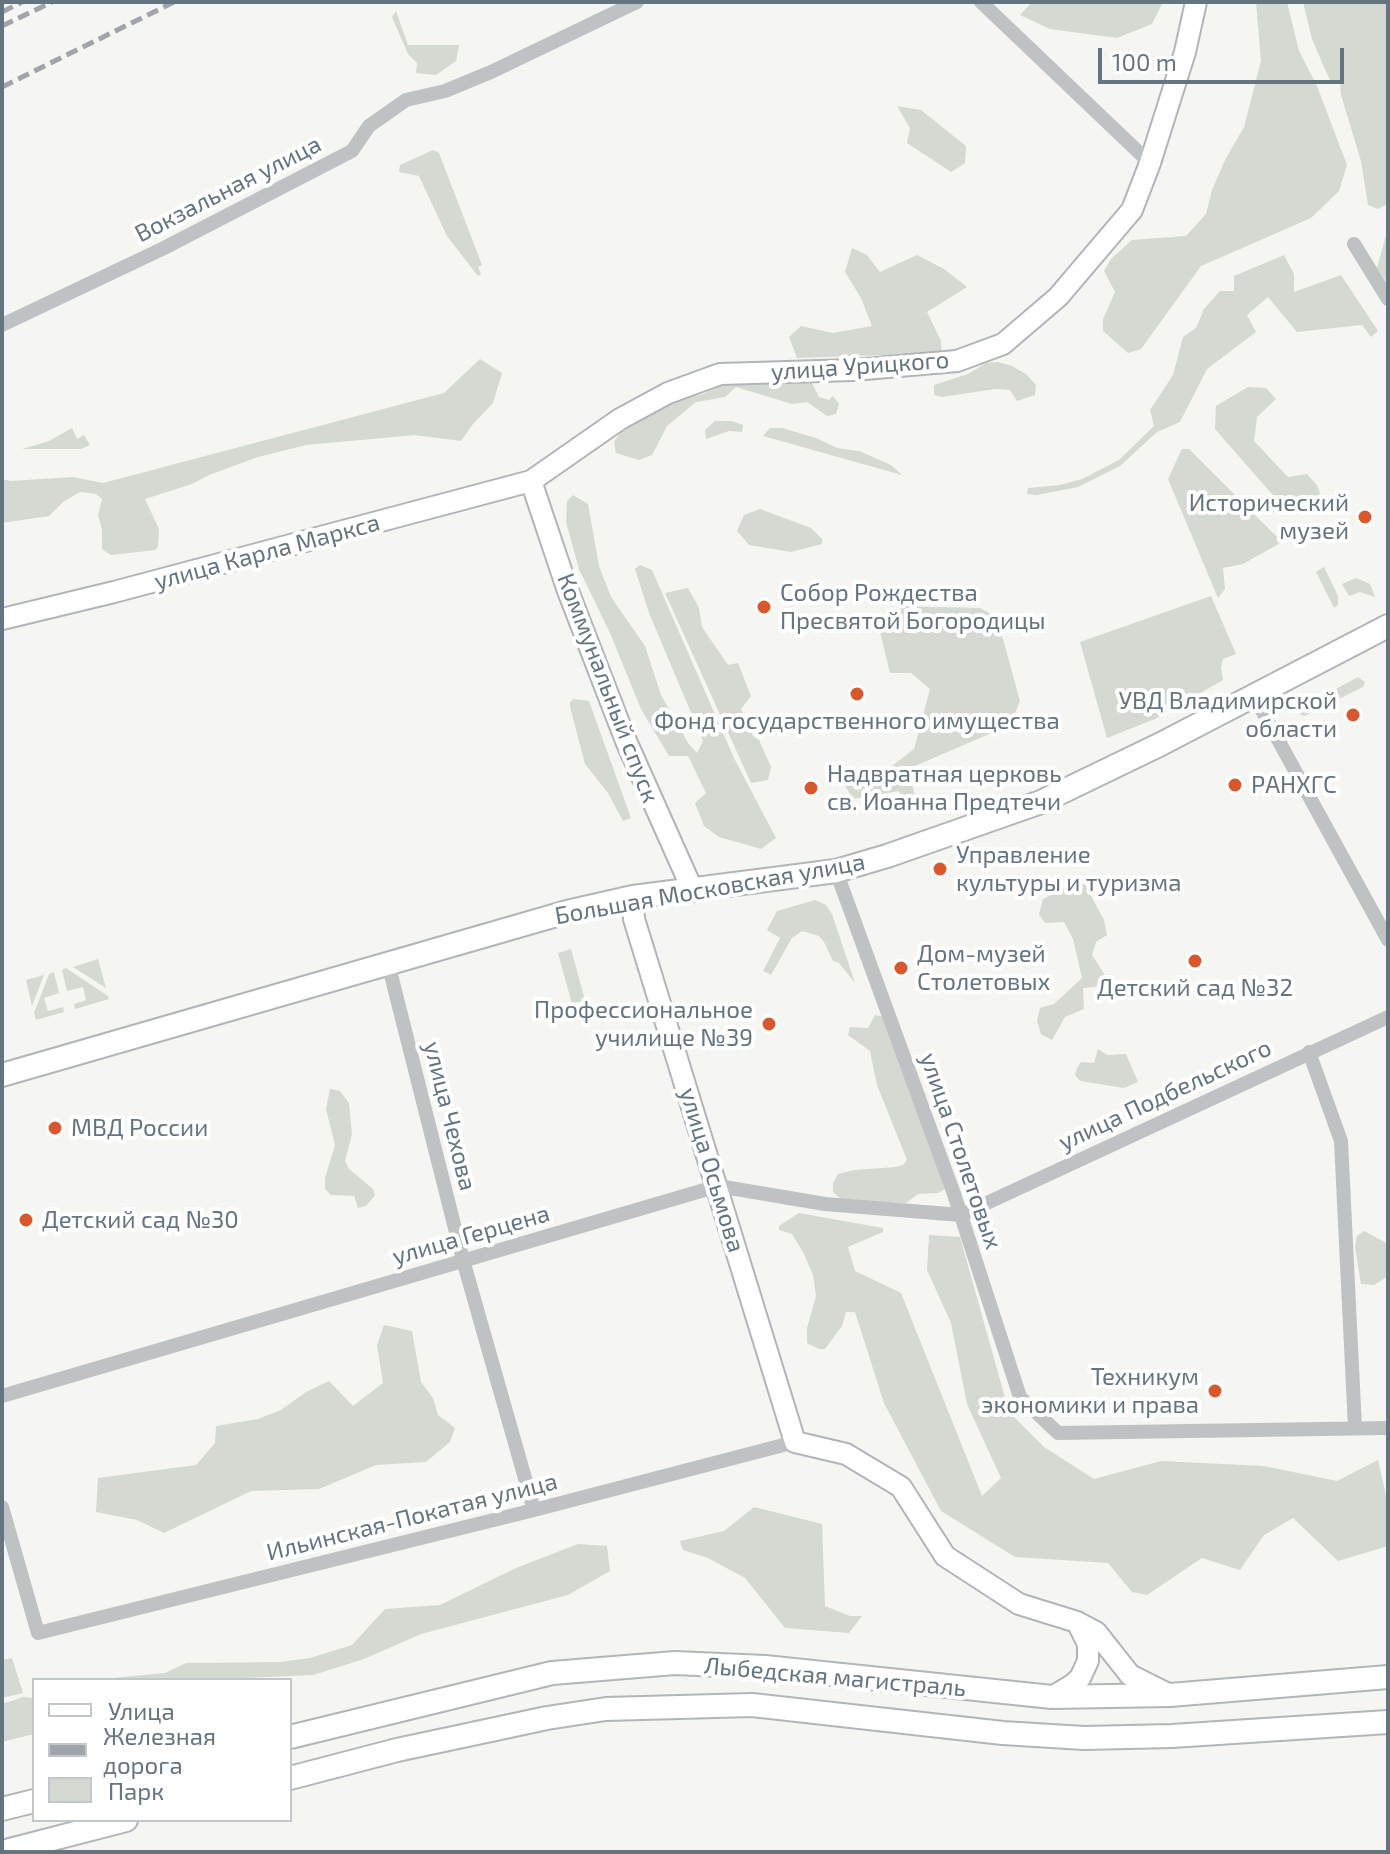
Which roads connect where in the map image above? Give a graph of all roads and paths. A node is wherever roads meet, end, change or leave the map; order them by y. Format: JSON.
{"nodes":[{"id":1,"x":637,"y":2,"type":"edge"},
{"id":2,"x":981,"y":2,"type":"edge"},
{"id":3,"x":1196,"y":2,"type":"edge"},
{"id":4,"x":1150,"y":163,"type":"junction"},
{"id":5,"x":1354,"y":244,"type":"dead end"},
{"id":6,"x":1388,"y":299,"type":"edge"},
{"id":7,"x":2,"y":325,"type":"edge"},
{"id":8,"x":531,"y":481,"type":"junction"},
{"id":9,"x":2,"y":619,"type":"edge"},
{"id":10,"x":1388,"y":626,"type":"edge"},
{"id":11,"x":1254,"y":696,"type":"junction"},
{"id":12,"x":836,"y":871,"type":"junction"},
{"id":13,"x":693,"y":891,"type":"junction"},
{"id":14,"x":633,"y":897,"type":"junction"},
{"id":15,"x":1388,"y":940,"type":"edge"},
{"id":16,"x":388,"y":963,"type":"junction"},
{"id":17,"x":1388,"y":1017,"type":"edge"},
{"id":18,"x":1309,"y":1052,"type":"junction"},
{"id":19,"x":2,"y":1075,"type":"edge"},
{"id":20,"x":718,"y":1186,"type":"junction"},
{"id":21,"x":961,"y":1215,"type":"junction"},
{"id":22,"x":463,"y":1260,"type":"junction"},
{"id":23,"x":2,"y":1396,"type":"edge"},
{"id":24,"x":1355,"y":1428,"type":"junction"},
{"id":25,"x":1388,"y":1428,"type":"edge"},
{"id":26,"x":795,"y":1442,"type":"junction"},
{"id":27,"x":2,"y":1507,"type":"edge"},
{"id":28,"x":534,"y":1510,"type":"junction"},
{"id":29,"x":1077,"y":1622,"type":"junction"},
{"id":30,"x":1388,"y":1677,"type":"edge"},
{"id":31,"x":1170,"y":1695,"type":"junction"},
{"id":32,"x":1052,"y":1697,"type":"junction"},
{"id":33,"x":1388,"y":1722,"type":"edge"},
{"id":34,"x":292,"y":1737,"type":"edge"},
{"id":35,"x":292,"y":1777,"type":"edge"},
{"id":36,"x":32,"y":1802,"type":"edge"},
{"id":37,"x":2,"y":1809,"type":"edge"},
{"id":38,"x":118,"y":1822,"type":"edge"},
{"id":39,"x":2,"y":1852,"type":"edge"}],
"edges":[{"from":1,"to":7,"type":"street","name":"Вокзальная улица"},
{"from":2,"to":4,"type":"street"},
{"from":3,"to":4,"type":"street","name":"улица Урицкого"},
{"from":4,"to":8,"type":"street","name":"улица Урицкого"},
{"from":5,"to":6,"type":"street"},
{"from":8,"to":9,"type":"street","name":"улица Карла Маркса"},
{"from":8,"to":13,"type":"street","name":"Коммунальный спуск"},
{"from":10,"to":11,"type":"main road","name":"Большая Московская улица"},
{"from":11,"to":12,"type":"main road","name":"Большая Московская улица"},
{"from":11,"to":15,"type":"street"},
{"from":12,"to":13,"type":"main road","name":"Большая Московская улица"},
{"from":12,"to":21,"type":"street","name":"улица Столетовых"},
{"from":13,"to":14,"type":"main road","name":"Большая Московская улица"},
{"from":14,"to":16,"type":"main road","name":"Большая Московская улица"},
{"from":14,"to":20,"type":"street","name":"улица Осьмова"},
{"from":16,"to":19,"type":"main road","name":"Большая Московская улица"},
{"from":16,"to":22,"type":"street","name":"улица Чехова"},
{"from":17,"to":18,"type":"street","name":"улица Подбельского"},
{"from":18,"to":21,"type":"street","name":"улица Подбельского"},
{"from":18,"to":24,"type":"street"},
{"from":20,"to":21,"type":"street","name":"улица Герцена"},
{"from":20,"to":22,"type":"street","name":"улица Герцена"},
{"from":20,"to":26,"type":"street","name":"улица Осьмова"},
{"from":21,"to":24,"type":"street","name":"улица Столетовых"},
{"from":22,"to":23,"type":"street","name":"улица Герцена"},
{"from":22,"to":28,"type":"street","name":"улица Чехова"},
{"from":24,"to":25,"type":"street"},
{"from":26,"to":28,"type":"street","name":"Ильинская-Покатая улица"},
{"from":26,"to":29,"type":"street"},
{"from":27,"to":28,"type":"street","name":"Ильинская-Покатая улица"},
{"from":29,"to":31,"type":"street"},
{"from":29,"to":32,"type":"street"},
{"from":30,"to":31,"type":"main road","name":"Лыбедская магистраль"},
{"from":31,"to":32,"type":"main road","name":"Лыбедская магистраль"},
{"from":32,"to":34,"type":"main road","name":"Лыбедская магистраль"},
{"from":33,"to":35,"type":"main road","name":"Лыбедская магистраль"},
{"from":36,"to":37,"type":"main road"},
{"from":38,"to":39,"type":"main road"}]}
